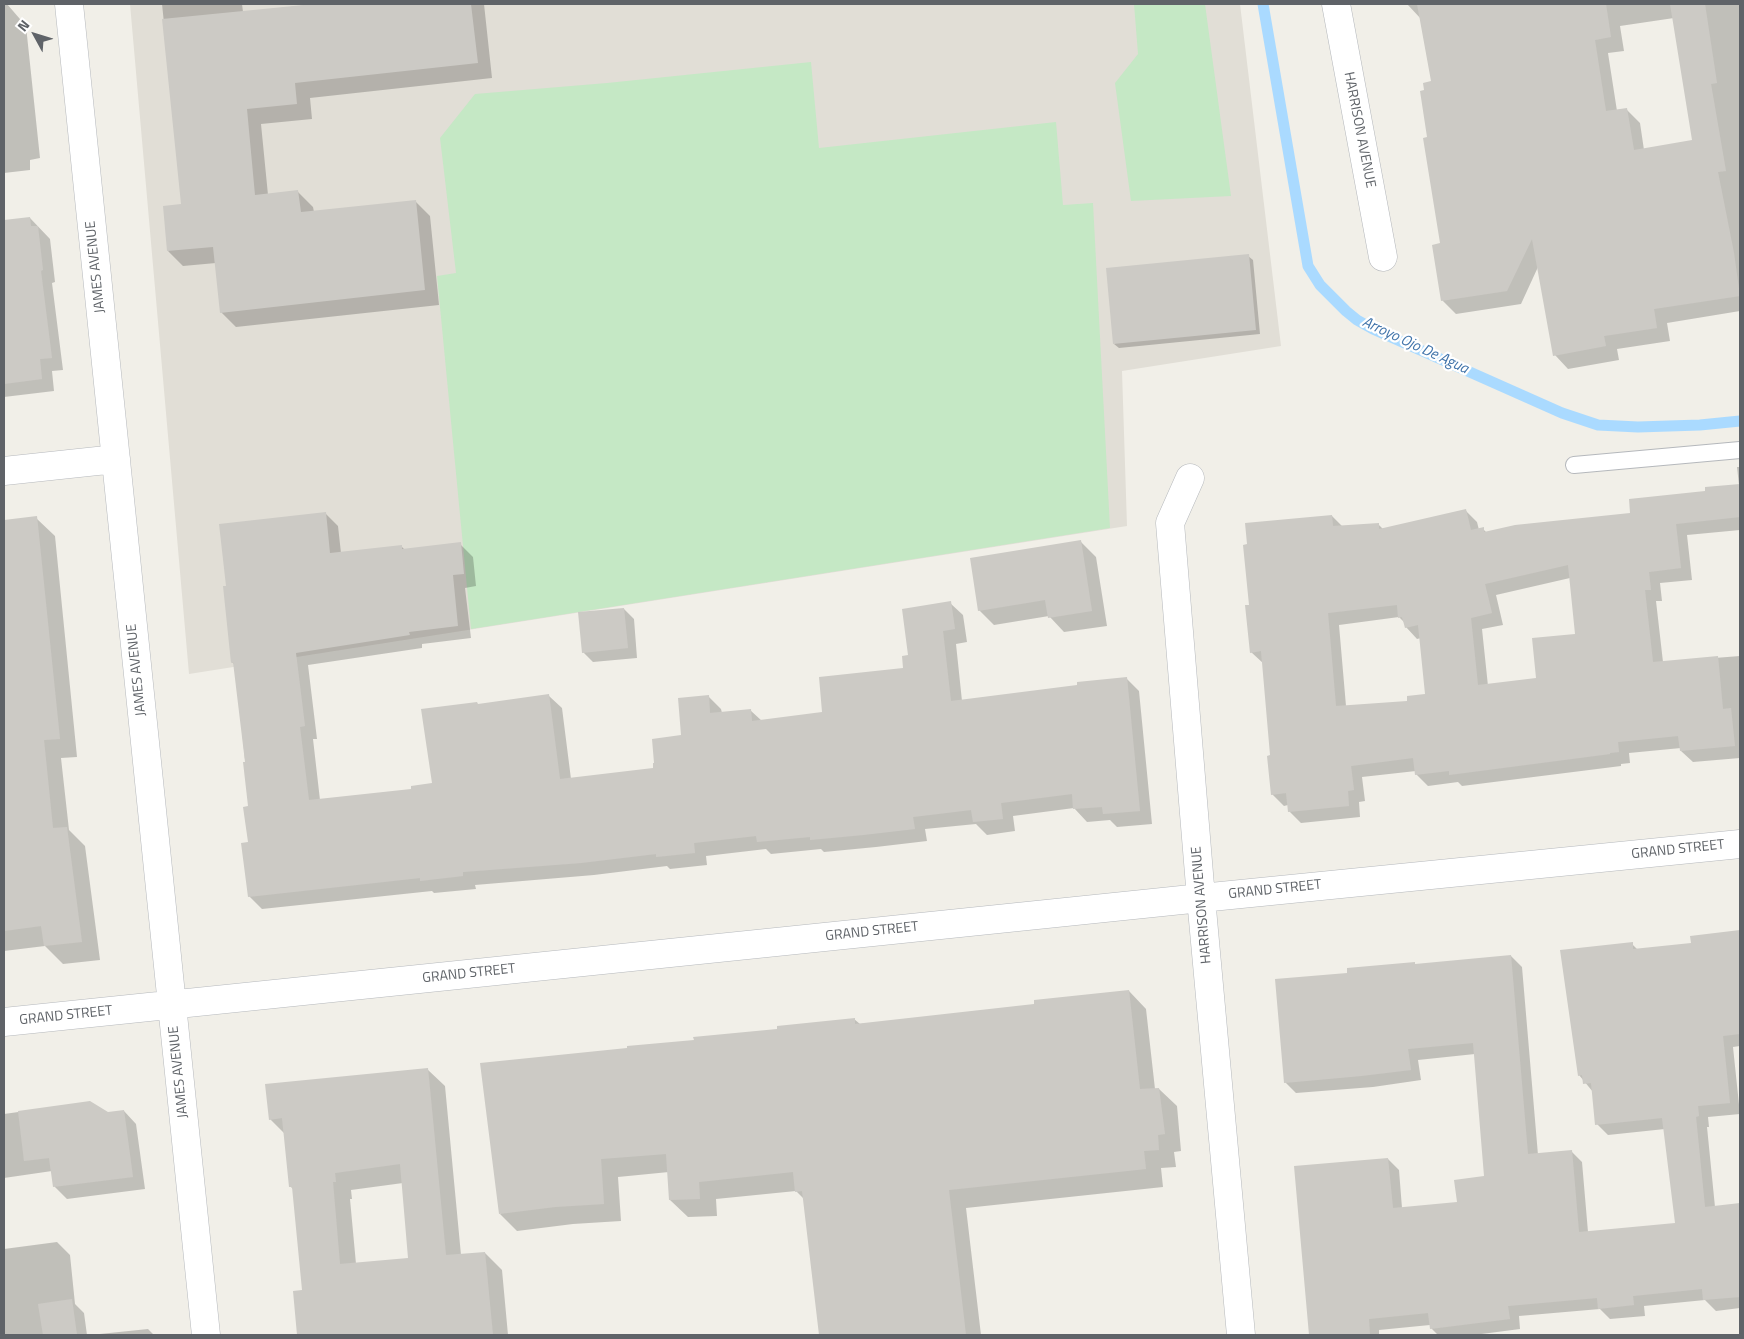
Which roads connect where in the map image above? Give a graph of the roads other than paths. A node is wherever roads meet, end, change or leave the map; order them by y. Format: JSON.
{"nodes":[{"id":1,"x":69,"y":4,"type":"edge"},
{"id":2,"x":1336,"y":4,"type":"edge"},
{"id":3,"x":1383,"y":257,"type":"dead end"},
{"id":4,"x":1740,"y":450,"type":"edge"},
{"id":5,"x":116,"y":459,"type":"junction"},
{"id":6,"x":1574,"y":465,"type":"dead end"},
{"id":7,"x":4,"y":471,"type":"edge"},
{"id":8,"x":1190,"y":478,"type":"dead end"},
{"id":9,"x":1740,"y":844,"type":"edge"},
{"id":10,"x":1201,"y":898,"type":"junction"},
{"id":11,"x":172,"y":1006,"type":"junction"},
{"id":12,"x":4,"y":1022,"type":"edge"},
{"id":13,"x":206,"y":1335,"type":"edge"},
{"id":14,"x":1242,"y":1335,"type":"edge"}],
"edges":[{"from":1,"to":5,"type":"street","name":"JAMES AVENUE"},
{"from":2,"to":3,"type":"street","name":"HARRISON AVENUE"},
{"from":4,"to":6,"type":"lane"},
{"from":5,"to":7,"type":"street"},
{"from":5,"to":11,"type":"street","name":"JAMES AVENUE"},
{"from":8,"to":10,"type":"street","name":"HARRISON AVENUE"},
{"from":9,"to":10,"type":"street","name":"GRAND STREET"},
{"from":10,"to":11,"type":"street","name":"GRAND STREET"},
{"from":10,"to":14,"type":"street","name":"HARRISON AVENUE"},
{"from":11,"to":12,"type":"street","name":"GRAND STREET"},
{"from":11,"to":13,"type":"street","name":"JAMES AVENUE"}]}
